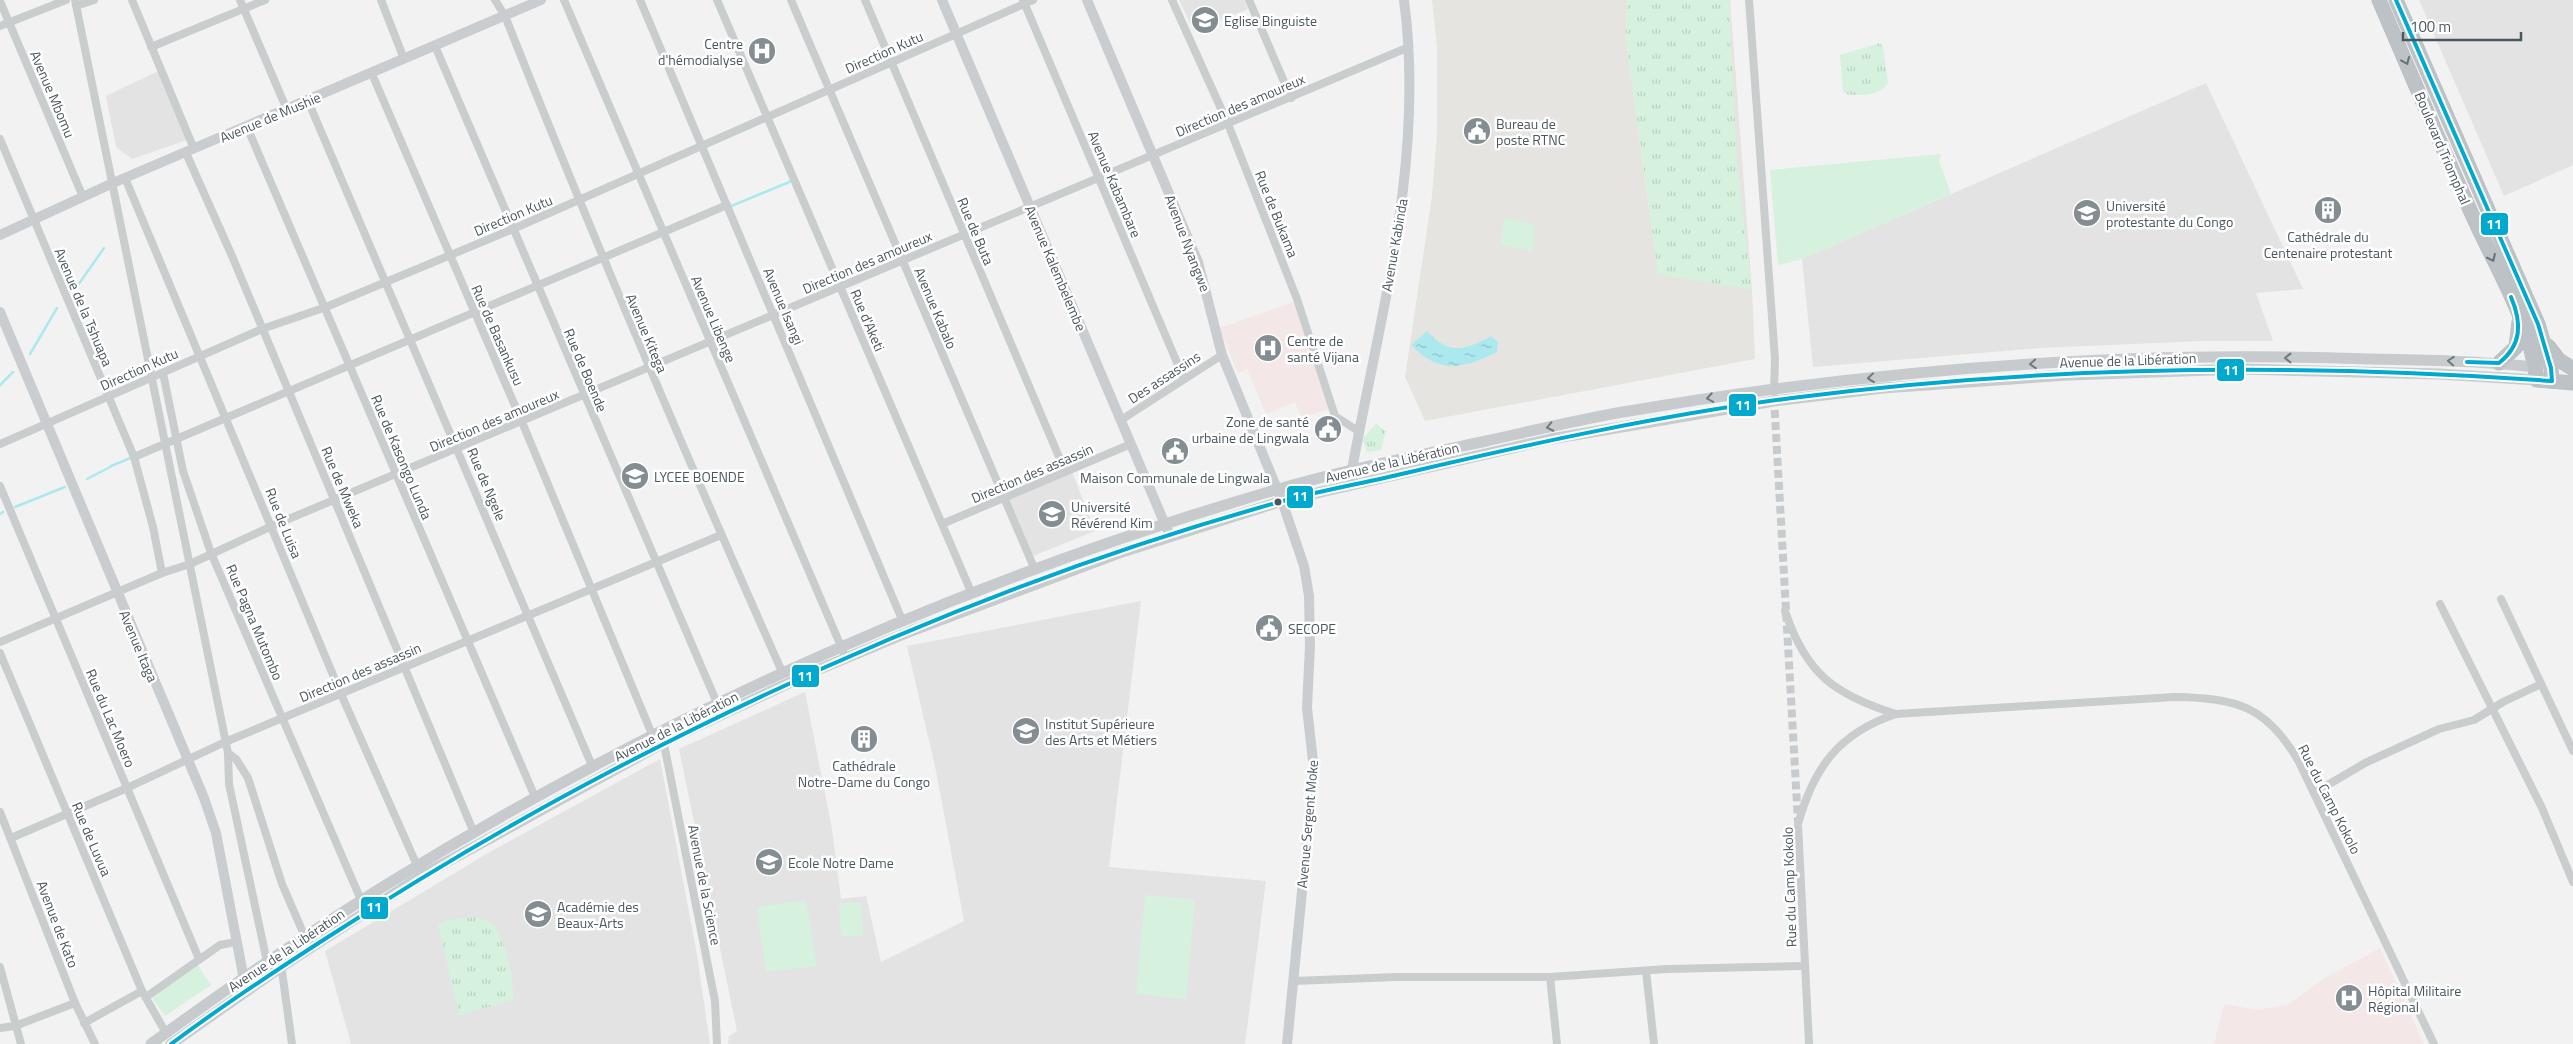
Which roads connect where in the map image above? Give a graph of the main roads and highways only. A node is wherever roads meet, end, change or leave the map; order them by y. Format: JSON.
{"nodes":[{"id":1,"x":2380,"y":0,"type":"edge"},
{"id":2,"x":2396,"y":0,"type":"edge"},
{"id":3,"x":2519,"y":313,"type":"junction"},
{"id":4,"x":2538,"y":324,"type":"junction"},
{"id":5,"x":2499,"y":363,"type":"junction"},
{"id":6,"x":2573,"y":369,"type":"edge"},
{"id":7,"x":2536,"y":374,"type":"junction"},
{"id":8,"x":2552,"y":374,"type":"junction"},
{"id":9,"x":2573,"y":383,"type":"edge"},
{"id":10,"x":844,"y":653,"type":"junction"},
{"id":11,"x":659,"y":739,"type":"junction"},
{"id":12,"x":420,"y":871,"type":"junction"},
{"id":13,"x":280,"y":961,"type":"junction"},
{"id":14,"x":168,"y":1039,"type":"edge"},
{"id":15,"x":151,"y":1044,"type":"edge"}],
"edges":[{"from":1,"to":3,"type":"highway","name":"Boulevard Triomphal","one_way":true},
{"from":2,"to":4,"type":"highway","name":"Boulevard Triomphal"},
{"from":3,"to":5,"type":"highway"},
{"from":3,"to":7,"type":"highway","name":"Boulevard Triomphal"},
{"from":4,"to":6,"type":"highway"},
{"from":4,"to":8,"type":"highway","name":"Boulevard Triomphal"},
{"from":5,"to":7,"type":"main road","name":"Avenue de la Libération"},
{"from":5,"to":10,"type":"main road","name":"Avenue de la Libération","one_way":true},
{"from":6,"to":8,"type":"highway","name":"Avenue de la Libération"},
{"from":7,"to":8,"type":"highway","name":"Avenue de la Libération"},
{"from":7,"to":10,"type":"main road","name":"Avenue de la Libération"},
{"from":8,"to":9,"type":"highway","name":"Avenue de la Libération"},
{"from":10,"to":11,"type":"main road","name":"Avenue de la Libération"},
{"from":10,"to":11,"type":"main road","name":"Avenue de la Libération"},
{"from":11,"to":12,"type":"main road","name":"Avenue de la Libération"},
{"from":11,"to":12,"type":"main road","name":"Avenue de la Libération"},
{"from":12,"to":13,"type":"main road","name":"Avenue de la Libération"},
{"from":12,"to":13,"type":"main road","name":"Avenue de la Libération"},
{"from":13,"to":14,"type":"main road","name":"Avenue de la Libération"},
{"from":13,"to":14,"type":"main road","name":"Avenue de la Libération"},
{"from":14,"to":15,"type":"main road","name":"Avenue de la Libération"}]}
